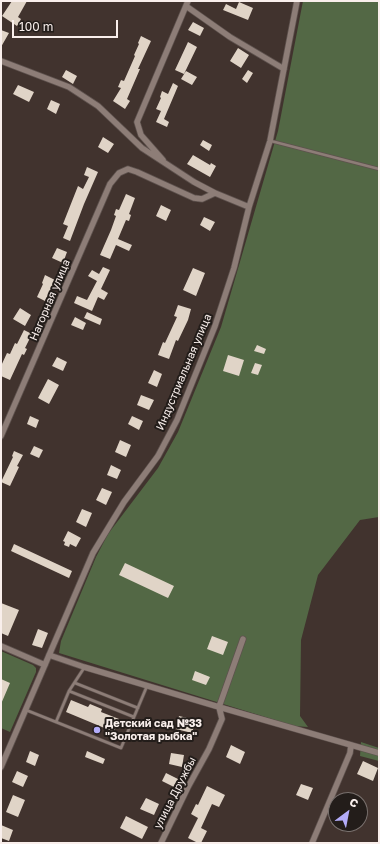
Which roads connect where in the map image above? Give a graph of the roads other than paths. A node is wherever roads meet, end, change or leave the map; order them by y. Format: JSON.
{"nodes":[{"id":1,"x":297,"y":1,"type":"edge"},
{"id":2,"x":187,"y":4,"type":"edge"},
{"id":3,"x":1,"y":61,"type":"edge"},
{"id":4,"x":284,"y":69,"type":"junction"},
{"id":5,"x":270,"y":141,"type":"junction"},
{"id":6,"x":171,"y":169,"type":"junction"},
{"id":7,"x":379,"y":169,"type":"edge"},
{"id":8,"x":215,"y":193,"type":"junction"},
{"id":9,"x":249,"y":207,"type":"junction"},
{"id":10,"x":1,"y":436,"type":"edge"},
{"id":11,"x":244,"y":639,"type":"dead end"},
{"id":12,"x":1,"y":646,"type":"edge"},
{"id":13,"x":49,"y":655,"type":"junction"},
{"id":14,"x":45,"y":665,"type":"junction"},
{"id":15,"x":84,"y":667,"type":"junction"},
{"id":16,"x":75,"y":683,"type":"junction"},
{"id":17,"x":147,"y":685,"type":"junction"},
{"id":18,"x":69,"y":691,"type":"junction"},
{"id":19,"x":219,"y":707,"type":"junction"},
{"id":20,"x":138,"y":708,"type":"junction"},
{"id":21,"x":25,"y":710,"type":"junction"},
{"id":22,"x":134,"y":717,"type":"junction"},
{"id":23,"x":56,"y":722,"type":"junction"},
{"id":24,"x":351,"y":744,"type":"junction"},
{"id":25,"x":379,"y":753,"type":"edge"},
{"id":26,"x":1,"y":767,"type":"edge"},
{"id":27,"x":161,"y":843,"type":"edge"},
{"id":28,"x":312,"y":843,"type":"edge"}],
"edges":[{"from":1,"to":4,"type":"street","name":"Индустриальная улица"},
{"from":2,"to":4,"type":"street"},
{"from":2,"to":6,"type":"street"},
{"from":3,"to":6,"type":"street"},
{"from":4,"to":5,"type":"street","name":"Индустриальная улица"},
{"from":5,"to":7,"type":"lane"},
{"from":5,"to":9,"type":"street","name":"Индустриальная улица"},
{"from":6,"to":8,"type":"street"},
{"from":8,"to":9,"type":"street"},
{"from":8,"to":10,"type":"street","name":"Нагорная улица"},
{"from":9,"to":13,"type":"street","name":"Индустриальная улица"},
{"from":11,"to":19,"type":"street","name":"улица Дружбы"},
{"from":12,"to":14,"type":"street"},
{"from":13,"to":14,"type":"street","name":"Индустриальная улица"},
{"from":13,"to":15,"type":"street"},
{"from":14,"to":21,"type":"street","name":"Индустриальная улица"},
{"from":15,"to":16,"type":"lane"},
{"from":15,"to":17,"type":"street"},
{"from":16,"to":18,"type":"lane"},
{"from":16,"to":20,"type":"lane"},
{"from":17,"to":19,"type":"street"},
{"from":17,"to":20,"type":"lane"},
{"from":18,"to":22,"type":"lane"},
{"from":18,"to":23,"type":"lane"},
{"from":19,"to":24,"type":"street"},
{"from":19,"to":27,"type":"street","name":"улица Дружбы"},
{"from":20,"to":22,"type":"lane"},
{"from":21,"to":23,"type":"lane"},
{"from":21,"to":26,"type":"street","name":"Индустриальная улица"},
{"from":22,"to":23,"type":"lane"},
{"from":24,"to":25,"type":"street"},
{"from":24,"to":28,"type":"street"}]}
